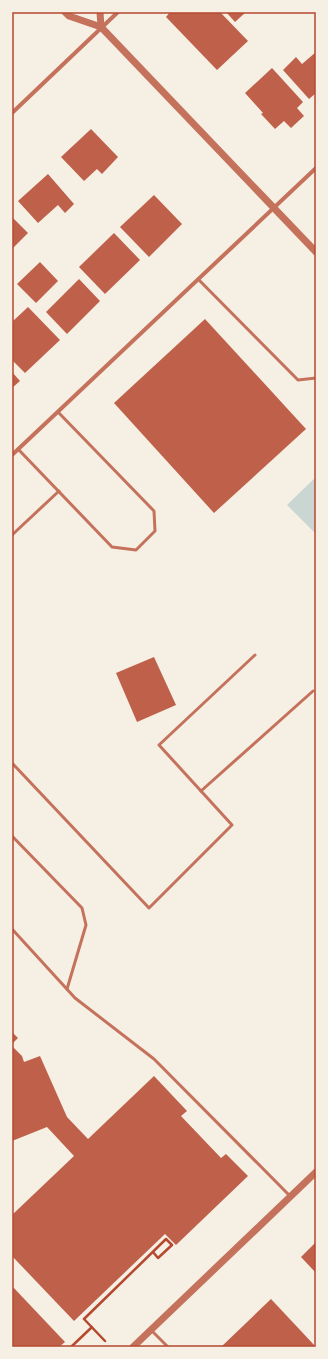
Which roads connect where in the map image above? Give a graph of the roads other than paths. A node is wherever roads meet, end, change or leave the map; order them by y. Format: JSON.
{"nodes":[{"id":1,"x":65,"y":12,"type":"edge"},
{"id":2,"x":100,"y":12,"type":"edge"},
{"id":3,"x":118,"y":12,"type":"edge"},
{"id":4,"x":102,"y":28,"type":"junction"},
{"id":5,"x":12,"y":113,"type":"edge"},
{"id":6,"x":316,"y":168,"type":"edge"},
{"id":7,"x":274,"y":208,"type":"junction"},
{"id":8,"x":316,"y":252,"type":"edge"},
{"id":9,"x":198,"y":279,"type":"junction"},
{"id":10,"x":316,"y":378,"type":"edge"},
{"id":11,"x":58,"y":412,"type":"junction"},
{"id":12,"x":18,"y":449,"type":"junction"},
{"id":13,"x":12,"y":455,"type":"edge"},
{"id":14,"x":59,"y":491,"type":"junction"},
{"id":15,"x":12,"y":535,"type":"edge"},
{"id":16,"x":255,"y":655,"type":"dead end"},
{"id":17,"x":313,"y":691,"type":"dead end"},
{"id":18,"x":12,"y":763,"type":"edge"},
{"id":19,"x":201,"y":791,"type":"junction"},
{"id":20,"x":12,"y":836,"type":"edge"},
{"id":21,"x":12,"y":929,"type":"edge"},
{"id":22,"x":67,"y":989,"type":"junction"},
{"id":23,"x":316,"y":1172,"type":"edge"},
{"id":24,"x":290,"y":1196,"type":"junction"},
{"id":25,"x":151,"y":1330,"type":"junction"},
{"id":26,"x":133,"y":1347,"type":"edge"},
{"id":27,"x":168,"y":1347,"type":"edge"}],
"edges":[{"from":1,"to":4,"type":"street"},
{"from":2,"to":4,"type":"street"},
{"from":3,"to":4,"type":"street"},
{"from":4,"to":5,"type":"street"},
{"from":4,"to":7,"type":"street"},
{"from":6,"to":7,"type":"street"},
{"from":7,"to":8,"type":"street"},
{"from":7,"to":9,"type":"street"},
{"from":9,"to":10,"type":"lane"},
{"from":9,"to":11,"type":"street"},
{"from":11,"to":12,"type":"street"},
{"from":11,"to":14,"type":"lane"},
{"from":12,"to":13,"type":"street"},
{"from":12,"to":14,"type":"lane"},
{"from":14,"to":15,"type":"lane"},
{"from":16,"to":19,"type":"lane"},
{"from":17,"to":19,"type":"lane"},
{"from":18,"to":19,"type":"lane"},
{"from":20,"to":22,"type":"lane"},
{"from":21,"to":22,"type":"lane"},
{"from":22,"to":24,"type":"lane"},
{"from":23,"to":24,"type":"street"},
{"from":24,"to":25,"type":"street"},
{"from":25,"to":26,"type":"street"},
{"from":25,"to":27,"type":"lane"}]}
